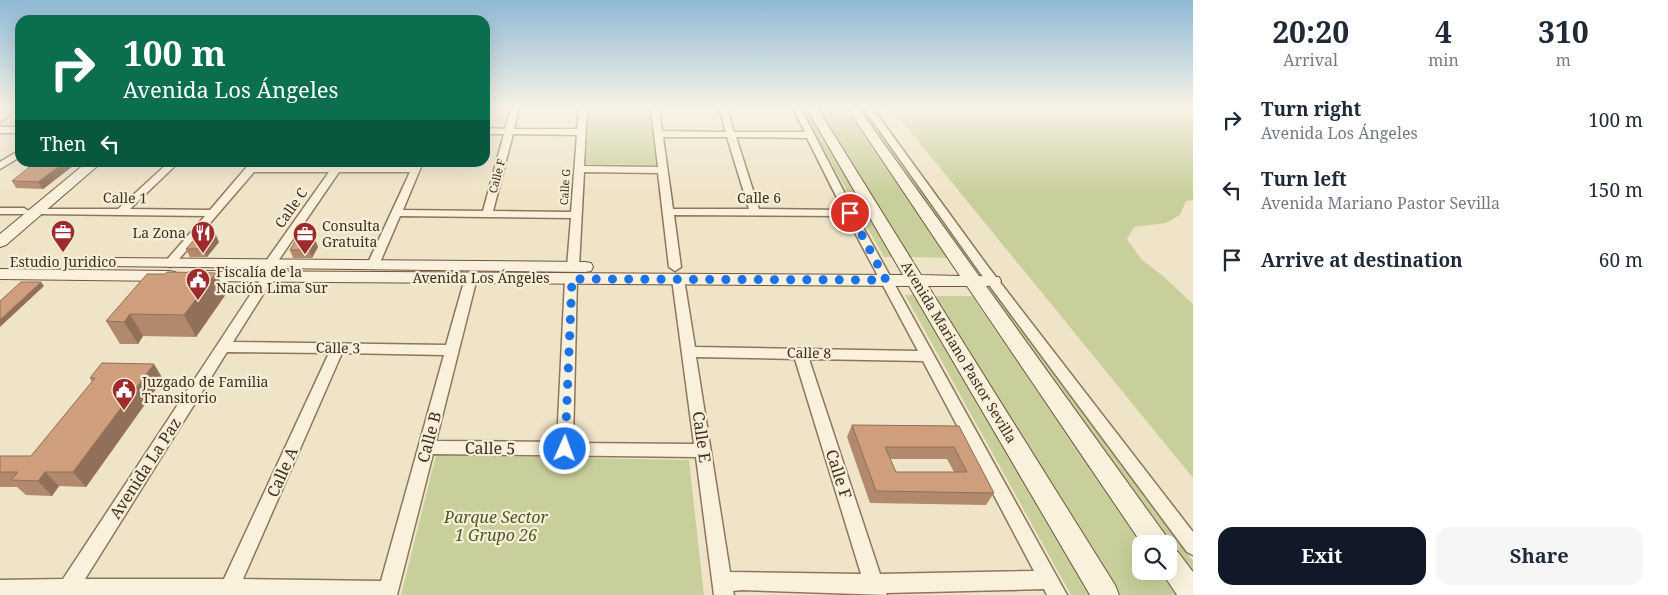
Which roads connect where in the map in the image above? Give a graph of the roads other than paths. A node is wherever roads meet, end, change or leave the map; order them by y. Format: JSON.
{"nodes":[{"id":1,"x":508,"y":137,"type":"edge"},
{"id":2,"x":581,"y":137,"type":"edge"},
{"id":3,"x":658,"y":137,"type":"edge"},
{"id":4,"x":731,"y":137,"type":"edge"},
{"id":5,"x":812,"y":137,"type":"edge"},
{"id":6,"x":828,"y":137,"type":"edge"},
{"id":7,"x":873,"y":137,"type":"edge"},
{"id":8,"x":886,"y":137,"type":"edge"},
{"id":9,"x":15,"y":156,"type":"edge"},
{"id":10,"x":0,"y":166,"type":"edge"},
{"id":11,"x":79,"y":167,"type":"edge"},
{"id":12,"x":89,"y":167,"type":"edge"},
{"id":13,"x":170,"y":167,"type":"edge"},
{"id":14,"x":253,"y":167,"type":"edge"},
{"id":15,"x":281,"y":167,"type":"edge"},
{"id":16,"x":391,"y":167,"type":"edge"},
{"id":17,"x":418,"y":167,"type":"edge"},
{"id":18,"x":336,"y":169,"type":"junction"},
{"id":19,"x":579,"y":169,"type":"junction"},
{"id":20,"x":662,"y":170,"type":"junction"},
{"id":21,"x":0,"y":211,"type":"edge"},
{"id":22,"x":31,"y":211,"type":"junction"},
{"id":23,"x":121,"y":212,"type":"junction"},
{"id":24,"x":668,"y":212,"type":"junction"},
{"id":25,"x":213,"y":213,"type":"junction"},
{"id":26,"x":396,"y":213,"type":"junction"},
{"id":27,"x":755,"y":213,"type":"junction"},
{"id":28,"x":850,"y":213,"type":"junction"},
{"id":29,"x":488,"y":214,"type":"junction"},
{"id":30,"x":576,"y":215,"type":"junction"},
{"id":31,"x":0,"y":230,"type":"edge"},
{"id":32,"x":0,"y":242,"type":"edge"},
{"id":33,"x":0,"y":263,"type":"edge"},
{"id":34,"x":170,"y":263,"type":"junction"},
{"id":35,"x":373,"y":265,"type":"junction"},
{"id":36,"x":269,"y":270,"type":"junction"},
{"id":37,"x":572,"y":273,"type":"junction"},
{"id":38,"x":676,"y":273,"type":"junction"},
{"id":39,"x":0,"y":274,"type":"edge"},
{"id":40,"x":883,"y":275,"type":"junction"},
{"id":41,"x":912,"y":275,"type":"junction"},
{"id":42,"x":978,"y":276,"type":"junction"},
{"id":43,"x":471,"y":278,"type":"junction"},
{"id":44,"x":223,"y":347,"type":"junction"},
{"id":45,"x":338,"y":348,"type":"junction"},
{"id":46,"x":452,"y":350,"type":"junction"},
{"id":47,"x":690,"y":352,"type":"junction"},
{"id":48,"x":800,"y":353,"type":"junction"},
{"id":49,"x":928,"y":356,"type":"junction"},
{"id":50,"x":426,"y":447,"type":"junction"},
{"id":51,"x":565,"y":449,"type":"junction"},
{"id":52,"x":704,"y":451,"type":"junction"},
{"id":53,"x":1151,"y":535,"type":"edge"},
{"id":54,"x":1193,"y":546,"type":"edge"},
{"id":55,"x":1177,"y":572,"type":"edge"},
{"id":56,"x":1053,"y":588,"type":"edge"},
{"id":57,"x":0,"y":589,"type":"edge"},
{"id":58,"x":723,"y":589,"type":"edge"},
{"id":59,"x":876,"y":589,"type":"edge"},
{"id":60,"x":66,"y":592,"type":"edge"},
{"id":61,"x":228,"y":592,"type":"edge"},
{"id":62,"x":388,"y":593,"type":"edge"},
{"id":63,"x":1105,"y":595,"type":"edge"},
{"id":64,"x":1193,"y":595,"type":"edge"}],
"edges":[{"from":1,"to":29,"type":"street","name":"Calle F"},
{"from":2,"to":19,"type":"street","name":"Calle G"},
{"from":3,"to":20,"type":"street","name":"Calle E"},
{"from":4,"to":27,"type":"street"},
{"from":5,"to":28,"type":"street","name":"Avenida Mariano Pastor Sevilla"},
{"from":6,"to":41,"type":"street","name":"Avenida Mariano Pastor Sevilla"},
{"from":7,"to":42,"type":"street"},
{"from":8,"to":42,"type":"street"},
{"from":9,"to":10,"type":"street"},
{"from":11,"to":22,"type":"street"},
{"from":12,"to":22,"type":"street"},
{"from":13,"to":23,"type":"street"},
{"from":14,"to":25,"type":"street"},
{"from":15,"to":18,"type":"street"},
{"from":16,"to":18,"type":"street"},
{"from":17,"to":26,"type":"street"},
{"from":18,"to":36,"type":"street","name":"Calle C"},
{"from":19,"to":20,"type":"street"},
{"from":19,"to":30,"type":"street","name":"Calle G"},
{"from":20,"to":24,"type":"street","name":"Calle E"},
{"from":21,"to":22,"type":"street"},
{"from":22,"to":23,"type":"street","name":"Calle 1"},
{"from":22,"to":31,"type":"street"},
{"from":22,"to":32,"type":"street"},
{"from":23,"to":25,"type":"street","name":"Calle 1"},
{"from":24,"to":27,"type":"street","name":"Calle 6"},
{"from":24,"to":38,"type":"street","name":"Calle E"},
{"from":25,"to":34,"type":"street"},
{"from":26,"to":29,"type":"street"},
{"from":26,"to":35,"type":"street"},
{"from":27,"to":28,"type":"street","name":"Calle 6"},
{"from":28,"to":40,"type":"street","name":"Avenida Mariano Pastor Sevilla"},
{"from":29,"to":30,"type":"street"},
{"from":30,"to":37,"type":"street","name":"Calle G"},
{"from":33,"to":34,"type":"street","name":"Avenida Los Ángeles"},
{"from":34,"to":36,"type":"street","name":"Avenida Los Ángeles"},
{"from":35,"to":36,"type":"street","name":"Avenida Los Ángeles"},
{"from":35,"to":37,"type":"street","name":"Avenida Los Ángeles"},
{"from":36,"to":39,"type":"street","name":"Avenida Los Ángeles"},
{"from":36,"to":43,"type":"street","name":"Avenida Los Ángeles"},
{"from":36,"to":44,"type":"street","name":"Avenida La Paz"},
{"from":37,"to":38,"type":"street","name":"Avenida Los Ángeles"},
{"from":37,"to":43,"type":"street","name":"Avenida Los Ángeles"},
{"from":37,"to":51,"type":"street","name":"Calle G"},
{"from":38,"to":40,"type":"street","name":"Avenida Los Ángeles"},
{"from":38,"to":47,"type":"street","name":"Calle E"},
{"from":40,"to":41,"type":"street","name":"Avenida Los Ángeles"},
{"from":40,"to":49,"type":"street","name":"Avenida Mariano Pastor Sevilla"},
{"from":41,"to":42,"type":"street","name":"Avenida Los Ángeles"},
{"from":41,"to":63,"type":"street","name":"Avenida Mariano Pastor Sevilla"},
{"from":42,"to":53,"type":"street"},
{"from":42,"to":54,"type":"street"},
{"from":43,"to":46,"type":"street","name":"Calle B"},
{"from":44,"to":45,"type":"street","name":"Calle 3"},
{"from":44,"to":60,"type":"street","name":"Avenida La Paz"},
{"from":45,"to":46,"type":"street","name":"Calle 3"},
{"from":45,"to":61,"type":"street","name":"Calle A"},
{"from":46,"to":50,"type":"street","name":"Calle B"},
{"from":47,"to":48,"type":"street","name":"Calle 8"},
{"from":47,"to":52,"type":"street","name":"Calle E"},
{"from":48,"to":49,"type":"street","name":"Calle 8"},
{"from":48,"to":59,"type":"street","name":"Calle F"},
{"from":49,"to":56,"type":"street","name":"Avenida Mariano Pastor Sevilla"},
{"from":50,"to":51,"type":"street","name":"Calle 5"},
{"from":50,"to":62,"type":"street","name":"Calle B"},
{"from":51,"to":52,"type":"street","name":"Calle 5"},
{"from":52,"to":58,"type":"street","name":"Calle E"},
{"from":55,"to":64,"type":"street"},
{"from":56,"to":59,"type":"street"},
{"from":57,"to":60,"type":"street"},
{"from":58,"to":59,"type":"street"},
{"from":60,"to":61,"type":"street"},
{"from":61,"to":62,"type":"street"}]}
